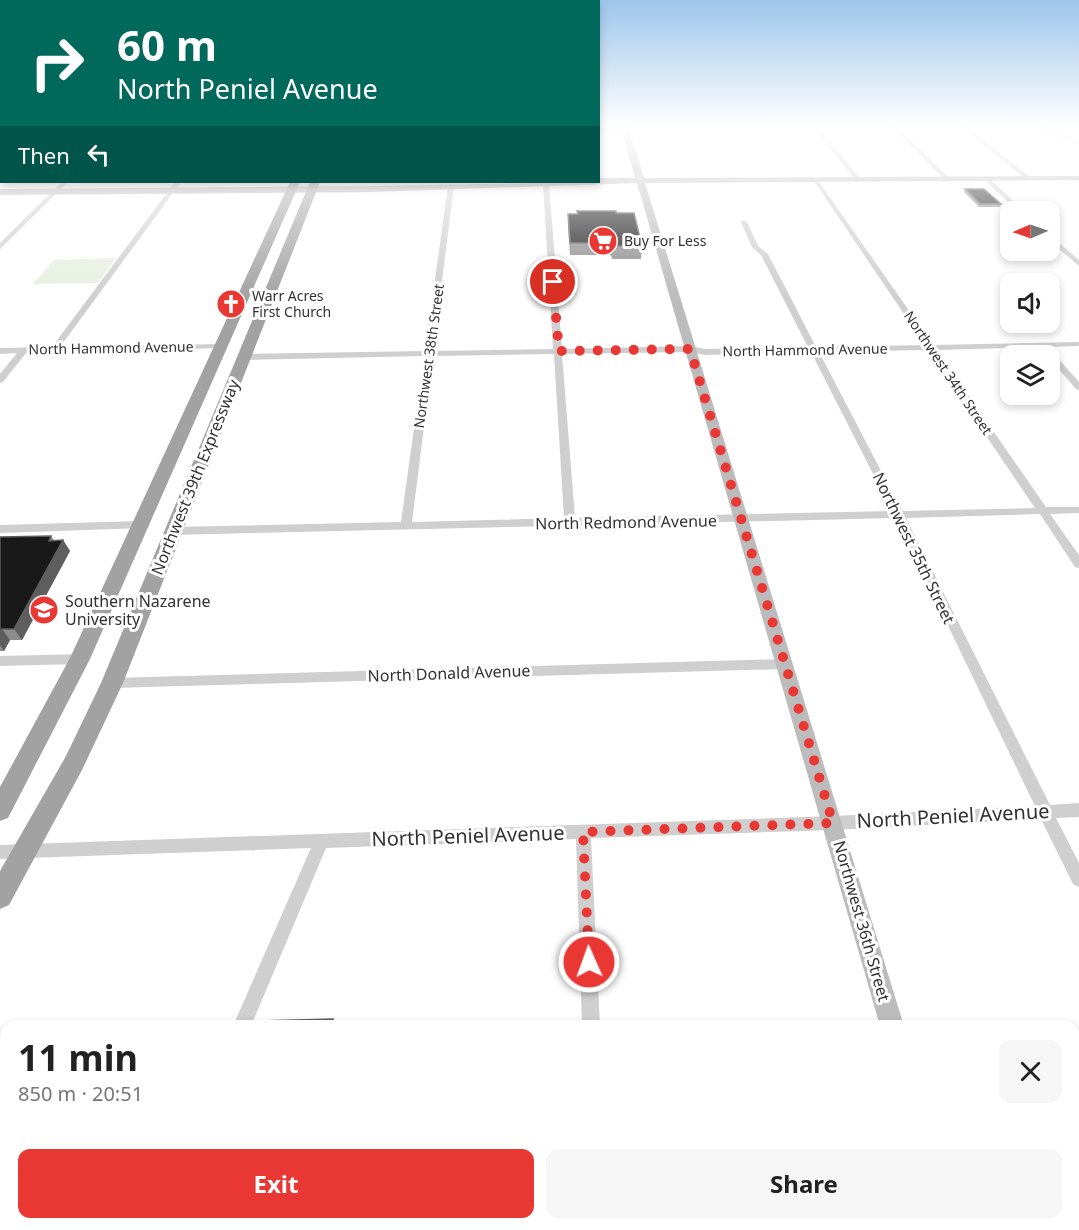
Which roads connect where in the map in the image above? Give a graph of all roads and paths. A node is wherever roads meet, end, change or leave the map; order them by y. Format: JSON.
{"nodes":[{"id":1,"x":63,"y":184,"type":"edge"},
{"id":2,"x":494,"y":184,"type":"edge"},
{"id":3,"x":546,"y":184,"type":"edge"},
{"id":4,"x":642,"y":184,"type":"edge"},
{"id":5,"x":819,"y":184,"type":"edge"},
{"id":6,"x":992,"y":184,"type":"edge"},
{"id":7,"x":175,"y":185,"type":"edge"},
{"id":8,"x":314,"y":185,"type":"edge"},
{"id":9,"x":294,"y":186,"type":"edge"},
{"id":10,"x":451,"y":186,"type":"junction"},
{"id":11,"x":56,"y":191,"type":"junction"},
{"id":12,"x":0,"y":192,"type":"edge"},
{"id":13,"x":1010,"y":201,"type":"edge"},
{"id":14,"x":744,"y":222,"type":"dead end"},
{"id":15,"x":1060,"y":246,"type":"edge"},
{"id":16,"x":0,"y":247,"type":"edge"},
{"id":17,"x":1079,"y":264,"type":"edge"},
{"id":18,"x":1079,"y":344,"type":"edge"},
{"id":19,"x":1042,"y":345,"type":"edge"},
{"id":20,"x":1000,"y":347,"type":"edge"},
{"id":21,"x":690,"y":349,"type":"junction"},
{"id":22,"x":932,"y":349,"type":"junction"},
{"id":23,"x":54,"y":350,"type":"junction"},
{"id":24,"x":814,"y":350,"type":"junction"},
{"id":25,"x":0,"y":351,"type":"edge"},
{"id":26,"x":23,"y":351,"type":"junction"},
{"id":27,"x":218,"y":351,"type":"junction"},
{"id":28,"x":246,"y":351,"type":"junction"},
{"id":29,"x":559,"y":351,"type":"junction"},
{"id":30,"x":429,"y":354,"type":"junction"},
{"id":31,"x":1060,"y":365,"type":"edge"},
{"id":32,"x":0,"y":380,"type":"edge"},
{"id":33,"x":1079,"y":387,"type":"edge"},
{"id":34,"x":184,"y":428,"type":"junction"},
{"id":35,"x":214,"y":428,"type":"junction"},
{"id":36,"x":1079,"y":510,"type":"edge"},
{"id":37,"x":1043,"y":511,"type":"junction"},
{"id":38,"x":900,"y":516,"type":"junction"},
{"id":39,"x":743,"y":520,"type":"junction"},
{"id":40,"x":570,"y":523,"type":"junction"},
{"id":41,"x":139,"y":525,"type":"junction"},
{"id":42,"x":406,"y":527,"type":"junction"},
{"id":43,"x":0,"y":529,"type":"edge"},
{"id":44,"x":173,"y":531,"type":"junction"},
{"id":45,"x":1079,"y":564,"type":"edge"},
{"id":46,"x":80,"y":659,"type":"junction"},
{"id":47,"x":0,"y":661,"type":"edge"},
{"id":48,"x":786,"y":664,"type":"junction"},
{"id":49,"x":112,"y":683,"type":"junction"},
{"id":50,"x":0,"y":810,"type":"edge"},
{"id":51,"x":1079,"y":810,"type":"edge"},
{"id":52,"x":1046,"y":811,"type":"junction"},
{"id":53,"x":833,"y":823,"type":"junction"},
{"id":54,"x":583,"y":832,"type":"junction"},
{"id":55,"x":321,"y":842,"type":"junction"},
{"id":56,"x":27,"y":851,"type":"junction"},
{"id":57,"x":0,"y":852,"type":"edge"},
{"id":58,"x":1079,"y":879,"type":"edge"},
{"id":59,"x":0,"y":896,"type":"edge"},
{"id":60,"x":245,"y":1020,"type":"edge"},
{"id":61,"x":591,"y":1020,"type":"edge"},
{"id":62,"x":890,"y":1020,"type":"edge"}],
"edges":[{"from":1,"to":11,"type":"street"},
{"from":2,"to":10,"type":"main road"},
{"from":3,"to":29,"type":"street"},
{"from":4,"to":21,"type":"main road","name":"Northwest 36th Street"},
{"from":5,"to":22,"type":"street","name":"Northwest 34th Street"},
{"from":6,"to":13,"type":"street"},
{"from":7,"to":9,"type":"main road"},
{"from":7,"to":11,"type":"main road"},
{"from":7,"to":23,"type":"street"},
{"from":8,"to":9,"type":"main road"},
{"from":8,"to":10,"type":"main road"},
{"from":8,"to":28,"type":"highway","name":"Northwest 39th Expressway"},
{"from":9,"to":27,"type":"highway","name":"Northwest 39th Expressway"},
{"from":10,"to":30,"type":"street","name":"Northwest 38th Street"},
{"from":11,"to":12,"type":"main road"},
{"from":11,"to":16,"type":"street"},
{"from":14,"to":24,"type":"street","name":"Northwest 35th Street"},
{"from":15,"to":17,"type":"street"},
{"from":18,"to":19,"type":"street","name":"North Hammond Avenue"},
{"from":20,"to":22,"type":"street","name":"North Hammond Avenue"},
{"from":21,"to":24,"type":"street","name":"North Hammond Avenue"},
{"from":21,"to":29,"type":"street","name":"North Hammond Avenue"},
{"from":21,"to":39,"type":"main road","name":"Northwest 36th Street"},
{"from":22,"to":24,"type":"street","name":"North Hammond Avenue"},
{"from":22,"to":37,"type":"street","name":"Northwest 34th Street"},
{"from":23,"to":26,"type":"street","name":"North Hammond Avenue"},
{"from":23,"to":27,"type":"street","name":"North Hammond Avenue"},
{"from":24,"to":38,"type":"street","name":"Northwest 35th Street"},
{"from":25,"to":26,"type":"street","name":"North Hammond Avenue"},
{"from":26,"to":32,"type":"street"},
{"from":27,"to":28,"type":"highway"},
{"from":27,"to":34,"type":"highway","name":"Northwest 39th Expressway"},
{"from":28,"to":30,"type":"street","name":"North Hammond Avenue"},
{"from":28,"to":35,"type":"highway","name":"Northwest 39th Expressway"},
{"from":29,"to":30,"type":"street","name":"North Hammond Avenue"},
{"from":29,"to":40,"type":"street"},
{"from":30,"to":42,"type":"street","name":"Northwest 38th Street"},
{"from":31,"to":33,"type":"street"},
{"from":34,"to":35,"type":"highway"},
{"from":34,"to":41,"type":"highway","name":"Northwest 39th Expressway"},
{"from":35,"to":44,"type":"highway","name":"Northwest 39th Expressway"},
{"from":36,"to":37,"type":"street","name":"North Redmond Avenue"},
{"from":37,"to":38,"type":"street","name":"North Redmond Avenue"},
{"from":37,"to":45,"type":"street","name":"Northwest 34th Street"},
{"from":38,"to":39,"type":"street","name":"North Redmond Avenue"},
{"from":38,"to":52,"type":"street","name":"Northwest 35th Street"},
{"from":39,"to":40,"type":"street","name":"North Redmond Avenue"},
{"from":39,"to":48,"type":"main road","name":"Northwest 36th Street"},
{"from":40,"to":42,"type":"street","name":"North Redmond Avenue"},
{"from":41,"to":43,"type":"street"},
{"from":41,"to":44,"type":"highway"},
{"from":41,"to":46,"type":"highway","name":"Northwest 39th Expressway"},
{"from":42,"to":44,"type":"street","name":"North Redmond Avenue"},
{"from":44,"to":49,"type":"highway","name":"Northwest 39th Expressway"},
{"from":46,"to":47,"type":"street"},
{"from":46,"to":50,"type":"highway","name":"Northwest 39th Expressway"},
{"from":48,"to":49,"type":"street","name":"North Donald Avenue"},
{"from":48,"to":53,"type":"main road","name":"Northwest 36th Street"},
{"from":49,"to":56,"type":"highway","name":"Northwest 39th Expressway"},
{"from":51,"to":52,"type":"street","name":"North Peniel Avenue"},
{"from":52,"to":53,"type":"street","name":"North Peniel Avenue"},
{"from":52,"to":58,"type":"street","name":"Northwest 35th Street"},
{"from":53,"to":54,"type":"street","name":"North Peniel Avenue"},
{"from":53,"to":62,"type":"main road","name":"Northwest 36th Street"},
{"from":54,"to":55,"type":"street","name":"North Peniel Avenue"},
{"from":54,"to":61,"type":"street"},
{"from":55,"to":56,"type":"street","name":"North Peniel Avenue"},
{"from":55,"to":60,"type":"street"},
{"from":56,"to":57,"type":"street","name":"North Peniel Avenue"},
{"from":56,"to":59,"type":"highway","name":"Northwest 39th Expressway"}]}
